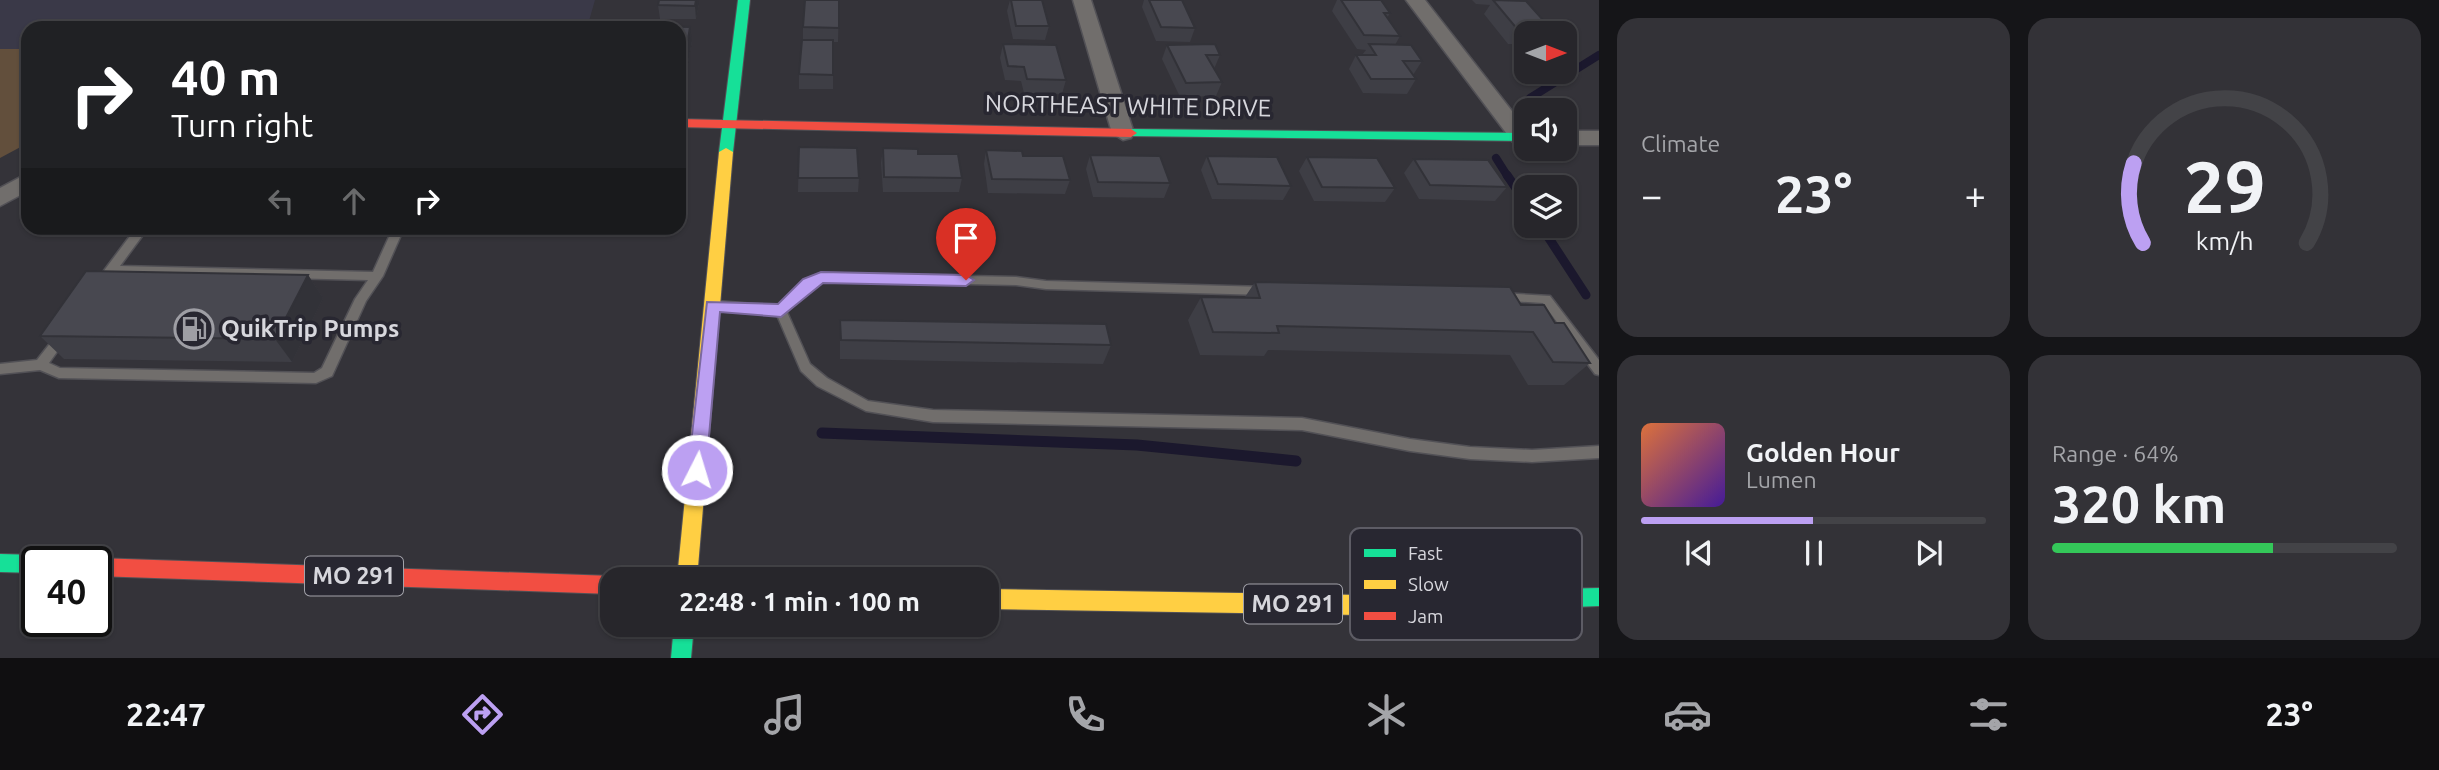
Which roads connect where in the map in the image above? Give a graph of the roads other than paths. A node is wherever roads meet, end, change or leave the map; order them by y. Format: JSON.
{"nodes":[{"id":1,"x":744,"y":0,"type":"edge"},
{"id":2,"x":1082,"y":0,"type":"edge"},
{"id":3,"x":1415,"y":0,"type":"edge"},
{"id":4,"x":686,"y":123,"type":"edge"},
{"id":5,"x":729,"y":124,"type":"junction"},
{"id":6,"x":1514,"y":126,"type":"edge"},
{"id":7,"x":1123,"y":133,"type":"junction"},
{"id":8,"x":1514,"y":137,"type":"edge"},
{"id":9,"x":1577,"y":138,"type":"edge"},
{"id":10,"x":1599,"y":138,"type":"edge"},
{"id":11,"x":21,"y":185,"type":"edge"},
{"id":12,"x":0,"y":198,"type":"edge"},
{"id":13,"x":137,"y":235,"type":"edge"},
{"id":14,"x":395,"y":235,"type":"edge"},
{"id":15,"x":111,"y":270,"type":"junction"},
{"id":16,"x":377,"y":276,"type":"junction"},
{"id":17,"x":95,"y":291,"type":"edge"},
{"id":18,"x":1280,"y":292,"type":"edge"},
{"id":19,"x":1487,"y":297,"type":"edge"},
{"id":20,"x":712,"y":306,"type":"junction"},
{"id":21,"x":781,"y":311,"type":"junction"},
{"id":22,"x":72,"y":323,"type":"edge"},
{"id":23,"x":41,"y":365,"type":"junction"},
{"id":24,"x":0,"y":369,"type":"edge"},
{"id":25,"x":1599,"y":370,"type":"edge"},
{"id":26,"x":1599,"y":452,"type":"edge"},
{"id":27,"x":0,"y":563,"type":"edge"},
{"id":28,"x":21,"y":564,"type":"edge"},
{"id":29,"x":688,"y":567,"type":"edge"},
{"id":30,"x":112,"y":568,"type":"edge"},
{"id":31,"x":600,"y":585,"type":"edge"},
{"id":32,"x":999,"y":599,"type":"edge"},
{"id":33,"x":1350,"y":605,"type":"edge"},
{"id":34,"x":683,"y":637,"type":"edge"},
{"id":35,"x":681,"y":658,"type":"edge"}],
"edges":[{"from":1,"to":5,"type":"main road"},
{"from":2,"to":7,"type":"street"},
{"from":3,"to":6,"type":"street"},
{"from":4,"to":5,"type":"main road","name":"NORTHEAST WHITE DRIVE"},
{"from":5,"to":7,"type":"main road","name":"NORTHEAST WHITE DRIVE"},
{"from":5,"to":20,"type":"main road"},
{"from":7,"to":8,"type":"main road","name":"NORTHEAST WHITE DRIVE"},
{"from":9,"to":10,"type":"street"},
{"from":11,"to":12,"type":"street"},
{"from":13,"to":15,"type":"lane"},
{"from":14,"to":16,"type":"lane"},
{"from":15,"to":16,"type":"lane"},
{"from":15,"to":17,"type":"lane"},
{"from":16,"to":23,"type":"lane"},
{"from":18,"to":21,"type":"lane"},
{"from":19,"to":25,"type":"lane"},
{"from":20,"to":21,"type":"lane"},
{"from":20,"to":29,"type":"main road"},
{"from":21,"to":26,"type":"lane"},
{"from":22,"to":23,"type":"lane"},
{"from":23,"to":24,"type":"lane"},
{"from":27,"to":28,"type":"main road"},
{"from":30,"to":31,"type":"main road","number":"MO 291"},
{"from":32,"to":33,"type":"main road","number":"MO 291"},
{"from":34,"to":35,"type":"main road"}]}
